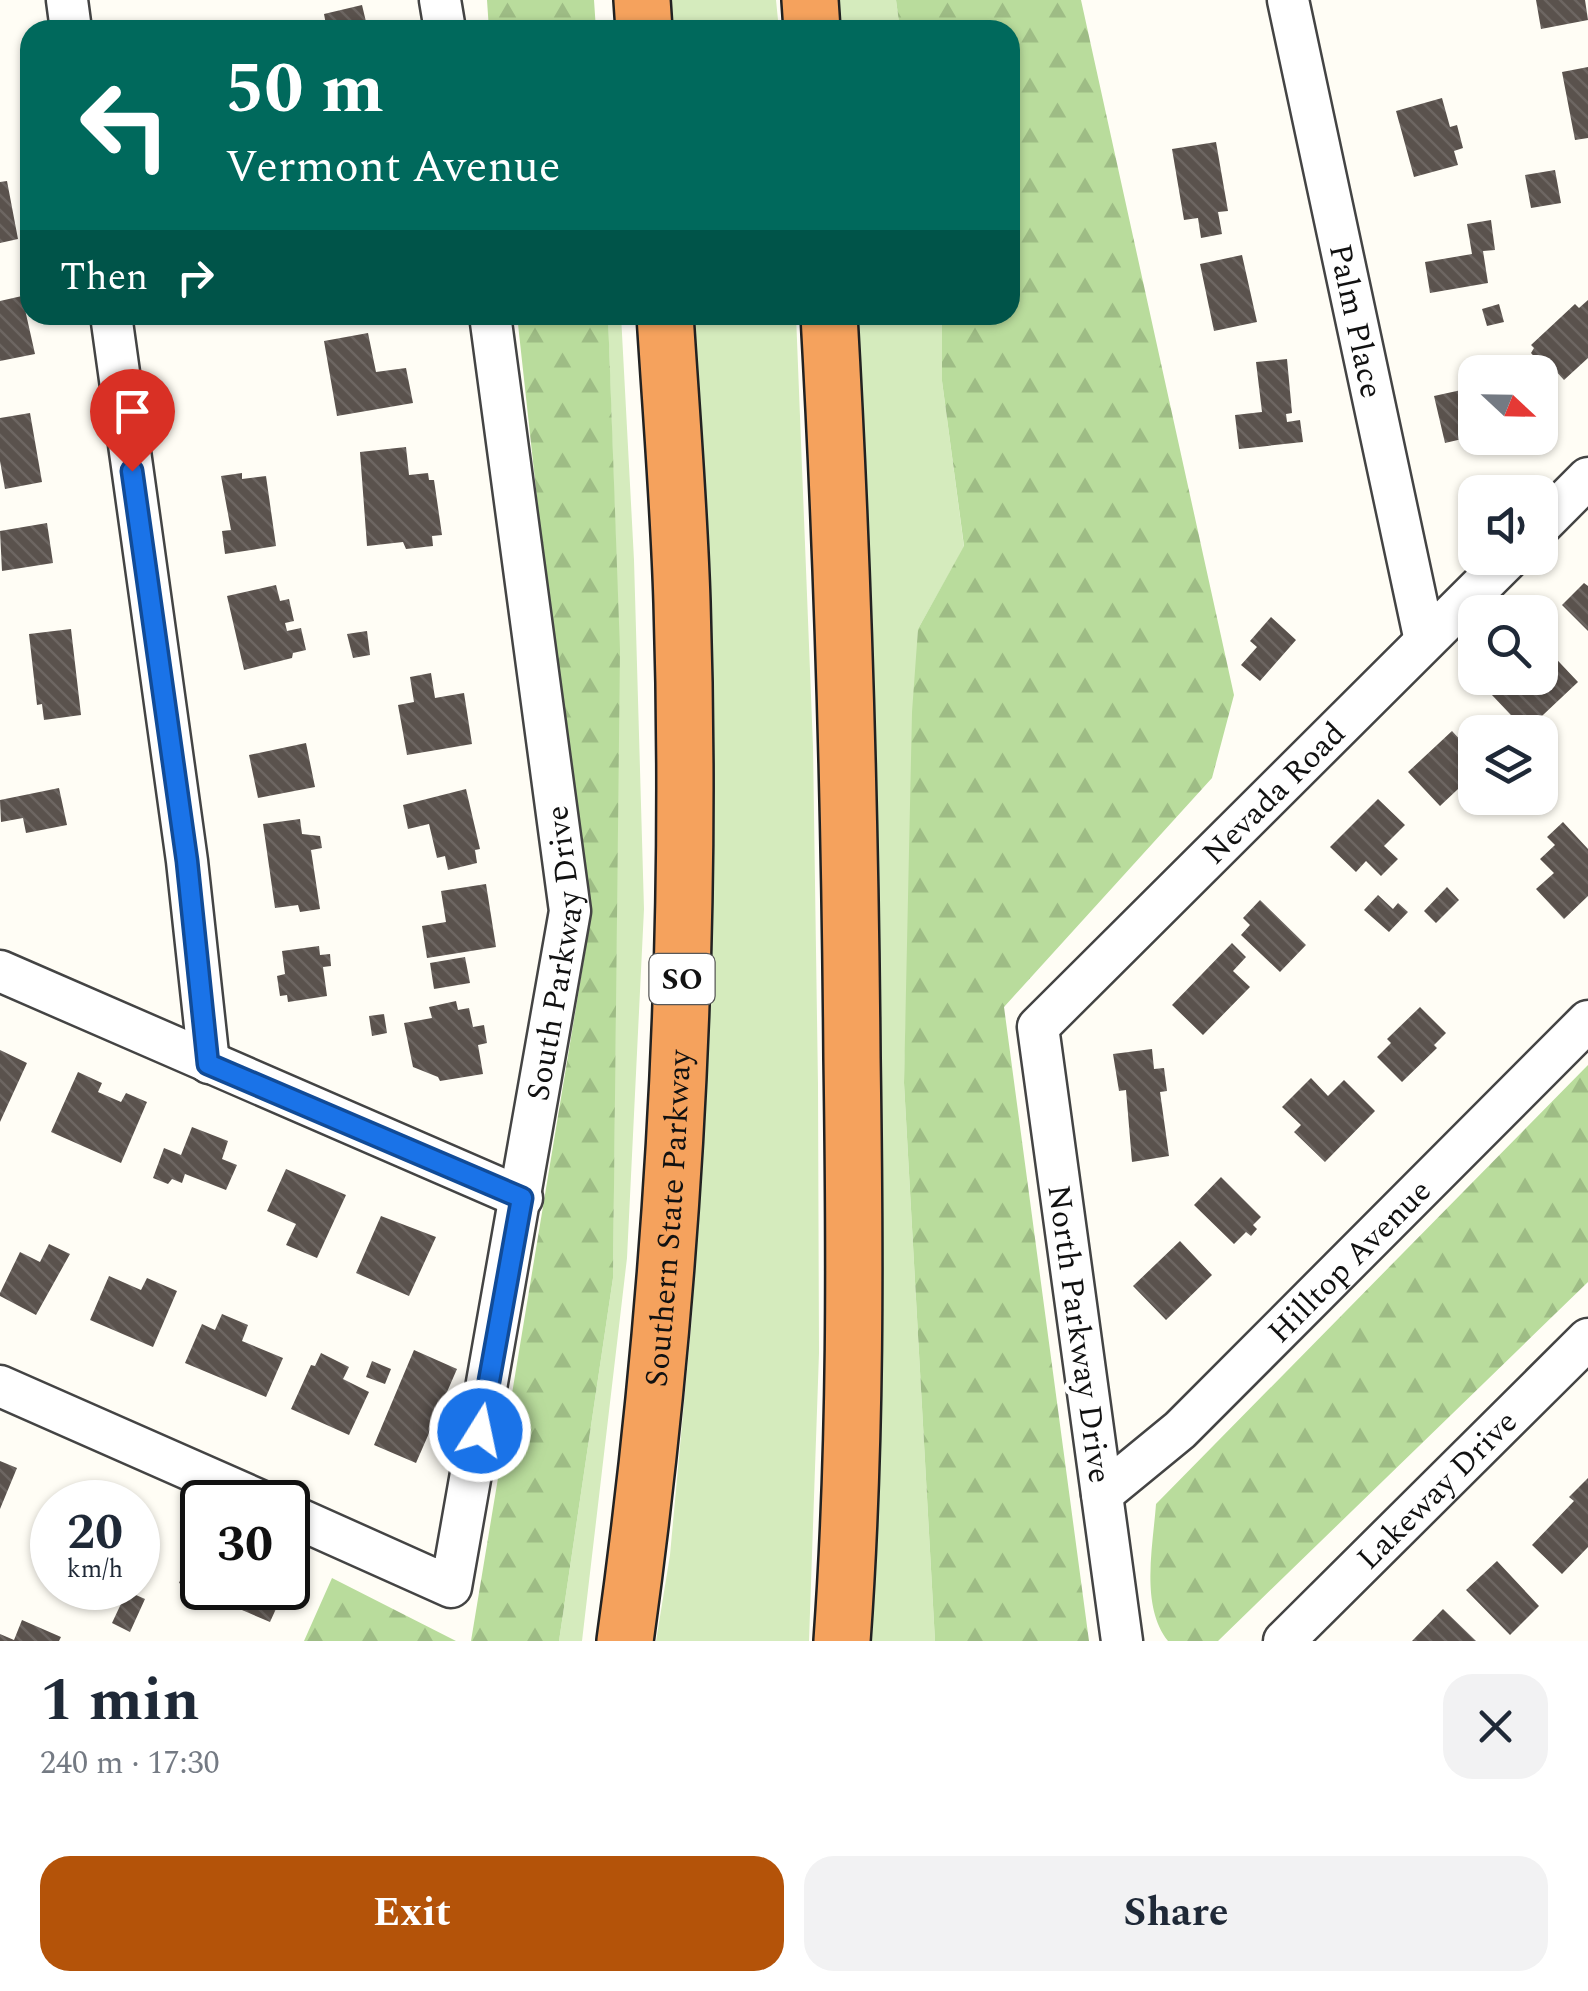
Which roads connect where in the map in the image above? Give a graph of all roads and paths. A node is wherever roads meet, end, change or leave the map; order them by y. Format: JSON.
{"nodes":[{"id":1,"x":1288,"y":0,"type":"edge"},
{"id":2,"x":111,"y":325,"type":"edge"},
{"id":3,"x":491,"y":325,"type":"edge"},
{"id":4,"x":666,"y":325,"type":"edge"},
{"id":5,"x":829,"y":325,"type":"edge"},
{"id":6,"x":1588,"y":478,"type":"edge"},
{"id":7,"x":1558,"y":508,"type":"edge"},
{"id":8,"x":1492,"y":575,"type":"edge"},
{"id":9,"x":1426,"y":641,"type":"junction"},
{"id":10,"x":0,"y":971,"type":"edge"},
{"id":11,"x":1588,"y":1021,"type":"edge"},
{"id":12,"x":1038,"y":1028,"type":"joint"},
{"id":13,"x":208,"y":1064,"type":"junction"},
{"id":14,"x":522,"y":1198,"type":"junction"},
{"id":15,"x":1588,"y":1340,"type":"edge"},
{"id":16,"x":0,"y":1386,"type":"edge"},
{"id":17,"x":212,"y":1480,"type":"edge"},
{"id":18,"x":1102,"y":1494,"type":"junction"},
{"id":19,"x":310,"y":1524,"type":"edge"},
{"id":20,"x":625,"y":1641,"type":"edge"},
{"id":21,"x":842,"y":1641,"type":"edge"},
{"id":22,"x":1122,"y":1641,"type":"edge"},
{"id":23,"x":1284,"y":1641,"type":"edge"}],
"edges":[{"from":1,"to":9,"type":"street","name":"Palm Place"},
{"from":2,"to":13,"type":"street"},
{"from":3,"to":14,"type":"street","name":"South Parkway Drive"},
{"from":4,"to":20,"type":"highway","name":"Southern State Parkway","number":"SO"},
{"from":5,"to":21,"type":"highway"},
{"from":6,"to":7,"type":"street"},
{"from":8,"to":9,"type":"street","name":"Nevada Road"},
{"from":9,"to":12,"type":"street","name":"Nevada Road"},
{"from":10,"to":13,"type":"street"},
{"from":11,"to":18,"type":"street","name":"Hilltop Avenue"},
{"from":12,"to":18,"type":"street","name":"North Parkway Drive"},
{"from":13,"to":14,"type":"street"},
{"from":14,"to":19,"type":"street","name":"South Parkway Drive"},
{"from":15,"to":23,"type":"street","name":"Lakeway Drive"},
{"from":16,"to":17,"type":"street"},
{"from":18,"to":22,"type":"street","name":"North Parkway Drive"}]}
